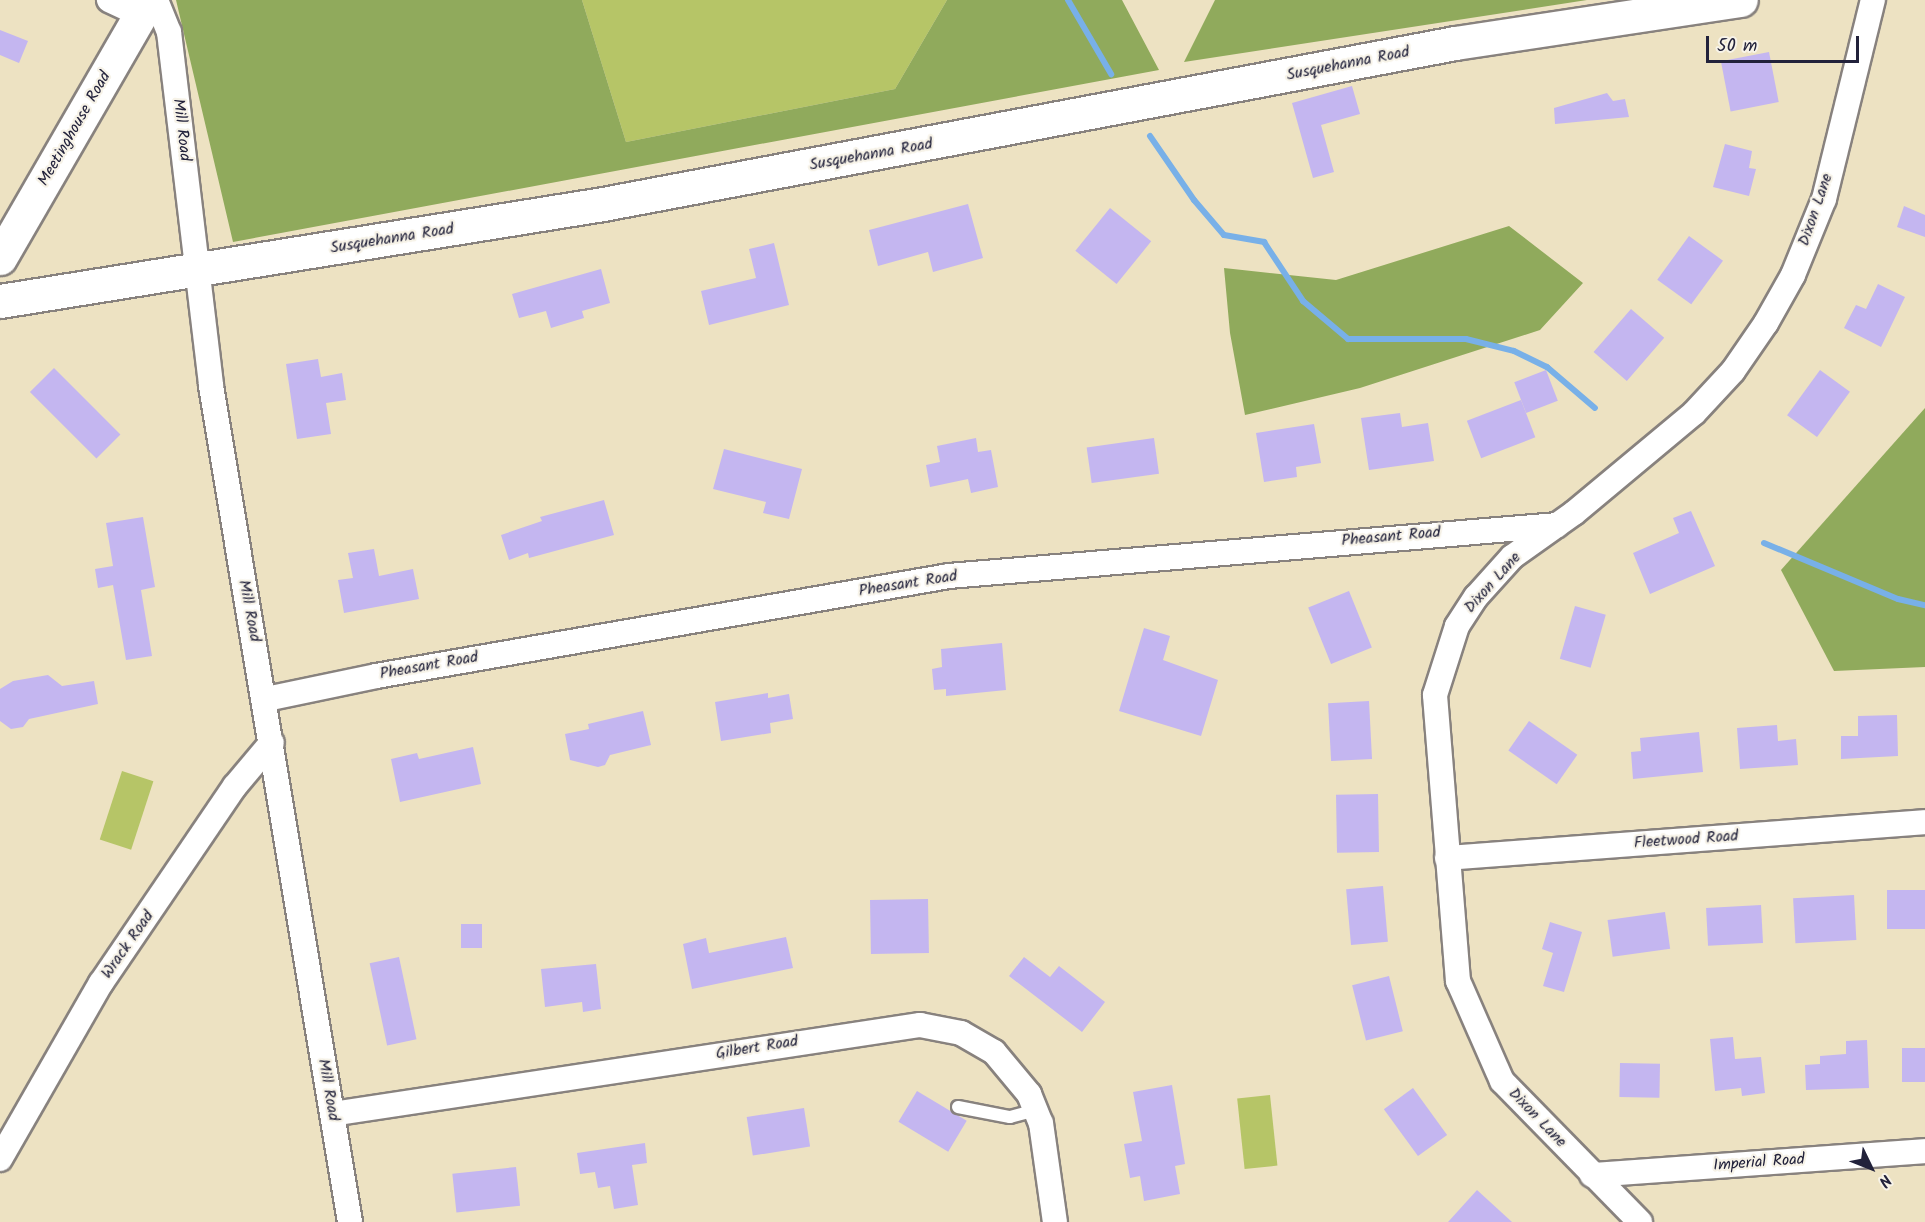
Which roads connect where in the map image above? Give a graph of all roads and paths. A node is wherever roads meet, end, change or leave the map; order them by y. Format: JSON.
{"nodes":[{"id":1,"x":109,"y":0,"type":"edge"},
{"id":2,"x":1741,"y":0,"type":"edge"},
{"id":3,"x":1873,"y":0,"type":"edge"},
{"id":4,"x":149,"y":5,"type":"edge"},
{"id":5,"x":0,"y":258,"type":"edge"},
{"id":6,"x":195,"y":267,"type":"junction"},
{"id":7,"x":0,"y":301,"type":"edge"},
{"id":8,"x":1557,"y":525,"type":"junction"},
{"id":9,"x":266,"y":699,"type":"junction"},
{"id":10,"x":272,"y":742,"type":"junction"},
{"id":11,"x":1925,"y":822,"type":"edge"},
{"id":12,"x":1447,"y":858,"type":"junction"},
{"id":13,"x":958,"y":1107,"type":"dead end"},
{"id":14,"x":1036,"y":1110,"type":"junction"},
{"id":15,"x":332,"y":1114,"type":"junction"},
{"id":16,"x":1925,"y":1150,"type":"edge"},
{"id":17,"x":0,"y":1159,"type":"edge"},
{"id":18,"x":1592,"y":1175,"type":"junction"},
{"id":19,"x":350,"y":1222,"type":"edge"},
{"id":20,"x":1054,"y":1222,"type":"edge"},
{"id":21,"x":1640,"y":1222,"type":"edge"}],
"edges":[{"from":1,"to":4,"type":"street"},
{"from":2,"to":6,"type":"main road","name":"Susquehanna Road"},
{"from":3,"to":8,"type":"street","name":"Dixon Lane"},
{"from":4,"to":5,"type":"main road","name":"Meetinghouse Road"},
{"from":4,"to":6,"type":"street","name":"Mill Road"},
{"from":6,"to":7,"type":"main road","name":"Susquehanna Road"},
{"from":6,"to":9,"type":"street","name":"Mill Road"},
{"from":8,"to":9,"type":"street","name":"Pheasant Road"},
{"from":8,"to":12,"type":"street","name":"Dixon Lane"},
{"from":9,"to":10,"type":"street","name":"Mill Road"},
{"from":10,"to":15,"type":"street","name":"Mill Road"},
{"from":10,"to":17,"type":"street","name":"Wrack Road"},
{"from":11,"to":12,"type":"street","name":"Fleetwood Road"},
{"from":12,"to":18,"type":"street","name":"Dixon Lane"},
{"from":13,"to":14,"type":"lane"},
{"from":14,"to":15,"type":"street","name":"Gilbert Road"},
{"from":14,"to":20,"type":"street","name":"Gilbert Road"},
{"from":15,"to":19,"type":"street","name":"Mill Road"},
{"from":16,"to":18,"type":"street","name":"Imperial Road"},
{"from":18,"to":21,"type":"street","name":"Dixon Lane"}]}
